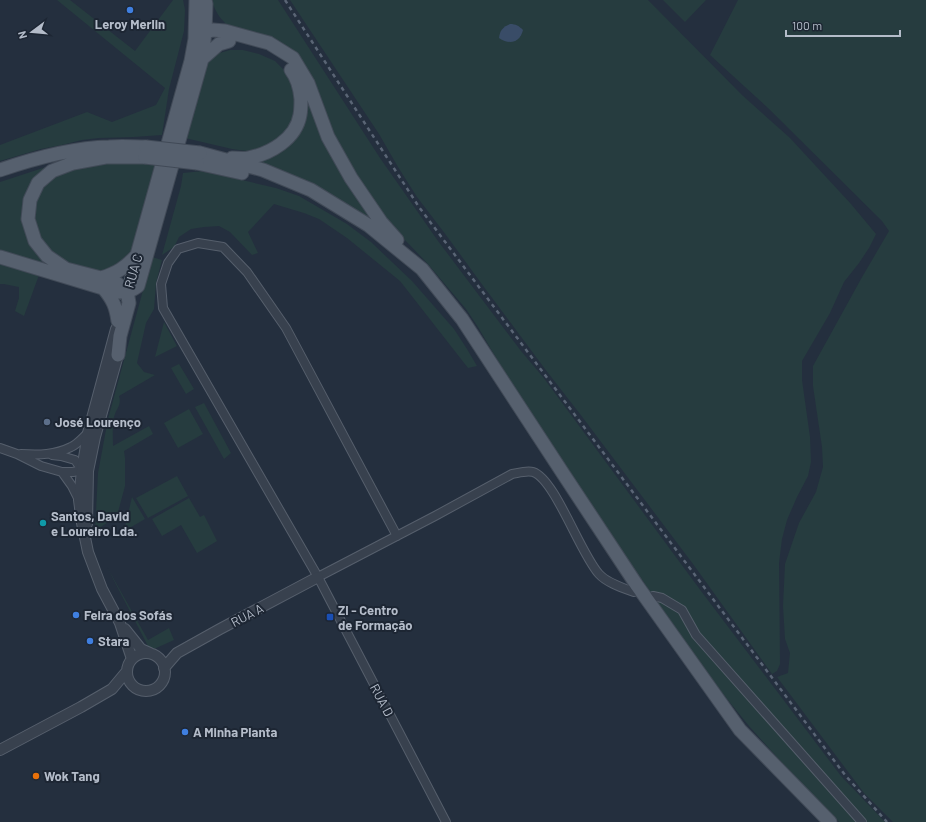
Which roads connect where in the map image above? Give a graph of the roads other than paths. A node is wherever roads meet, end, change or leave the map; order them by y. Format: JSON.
{"nodes":[{"id":1,"x":202,"y":1,"type":"edge"},
{"id":2,"x":200,"y":36,"type":"junction"},
{"id":3,"x":227,"y":36,"type":"junction"},
{"id":4,"x":202,"y":59,"type":"junction"},
{"id":5,"x":146,"y":152,"type":"junction"},
{"id":6,"x":111,"y":156,"type":"junction"},
{"id":7,"x":215,"y":157,"type":"junction"},
{"id":8,"x":198,"y":158,"type":"junction"},
{"id":9,"x":0,"y":170,"type":"edge"},
{"id":10,"x":0,"y":176,"type":"edge"},
{"id":11,"x":137,"y":255,"type":"junction"},
{"id":12,"x":0,"y":257,"type":"edge"},
{"id":13,"x":422,"y":269,"type":"junction"},
{"id":14,"x":102,"y":284,"type":"junction"},
{"id":15,"x":132,"y":289,"type":"junction"},
{"id":16,"x":118,"y":321,"type":"junction"},
{"id":17,"x":118,"y":355,"type":"joint"},
{"id":18,"x":88,"y":433,"type":"junction"},
{"id":19,"x":0,"y":448,"type":"edge"},
{"id":20,"x":17,"y":454,"type":"junction"},
{"id":21,"x":46,"y":455,"type":"junction"},
{"id":22,"x":85,"y":470,"type":"junction"},
{"id":23,"x":62,"y":472,"type":"junction"},
{"id":24,"x":564,"y":476,"type":"junction"},
{"id":25,"x":79,"y":500,"type":"junction"},
{"id":26,"x":397,"y":536,"type":"junction"},
{"id":27,"x":86,"y":542,"type":"junction"},
{"id":28,"x":318,"y":577,"type":"junction"},
{"id":29,"x":634,"y":592,"type":"dead end"},
{"id":30,"x":653,"y":596,"type":"dead end"},
{"id":31,"x":120,"y":623,"type":"junction"},
{"id":32,"x":177,"y":653,"type":"junction"},
{"id":33,"x":152,"y":654,"type":"junction"},
{"id":34,"x":132,"y":659,"type":"junction"},
{"id":35,"x":164,"y":668,"type":"junction"},
{"id":36,"x":127,"y":672,"type":"junction"},
{"id":37,"x":132,"y":686,"type":"junction"},
{"id":38,"x":112,"y":689,"type":"junction"},
{"id":39,"x":1,"y":747,"type":"edge"},
{"id":40,"x":446,"y":822,"type":"edge"},
{"id":41,"x":830,"y":822,"type":"edge"},
{"id":42,"x":862,"y":822,"type":"edge"}],
"edges":[{"from":1,"to":2,"type":"main road"},
{"from":1,"to":3,"type":"main road"},
{"from":2,"to":3,"type":"main road"},
{"from":2,"to":4,"type":"main road","name":"RUA C"},
{"from":2,"to":11,"type":"main road","name":"RUA C"},
{"from":3,"to":4,"type":"main road"},
{"from":3,"to":7,"type":"main road"},
{"from":3,"to":13,"type":"main road"},
{"from":4,"to":15,"type":"main road","name":"RUA C"},
{"from":5,"to":6,"type":"main road"},
{"from":5,"to":8,"type":"main road","bridge":true},
{"from":5,"to":9,"type":"main road"},
{"from":6,"to":10,"type":"main road"},
{"from":6,"to":14,"type":"main road"},
{"from":7,"to":8,"type":"main road"},
{"from":7,"to":13,"type":"main road"},
{"from":8,"to":24,"type":"main road"},
{"from":11,"to":14,"type":"main road"},
{"from":11,"to":15,"type":"street","name":"RUA C"},
{"from":12,"to":14,"type":"main road"},
{"from":13,"to":24,"type":"main road"},
{"from":14,"to":15,"type":"main road"},
{"from":14,"to":16,"type":"main road"},
{"from":15,"to":16,"type":"street","name":"RUA C"},
{"from":15,"to":17,"type":"main road"},
{"from":16,"to":18,"type":"street","name":"RUA C"},
{"from":17,"to":22,"type":"street","name":"RUA C"},
{"from":18,"to":21,"type":"street"},
{"from":18,"to":22,"type":"street","name":"RUA C"},
{"from":19,"to":20,"type":"street"},
{"from":20,"to":21,"type":"street"},
{"from":20,"to":23,"type":"street"},
{"from":21,"to":22,"type":"street"},
{"from":22,"to":23,"type":"street"},
{"from":22,"to":25,"type":"street","name":"RUA C"},
{"from":22,"to":27,"type":"street","name":"RUA C"},
{"from":23,"to":25,"type":"street"},
{"from":24,"to":41,"type":"main road"},
{"from":25,"to":27,"type":"street","name":"RUA C"},
{"from":26,"to":28,"type":"street"},
{"from":26,"to":28,"type":"street","name":"RUA D"},
{"from":26,"to":29,"type":"street"},
{"from":27,"to":31,"type":"street","name":"RUA C"},
{"from":28,"to":32,"type":"street","name":"RUA A"},
{"from":28,"to":40,"type":"street","name":"RUA D"},
{"from":30,"to":42,"type":"street"},
{"from":31,"to":33,"type":"street","name":"RUA C"},
{"from":31,"to":34,"type":"street","name":"RUA C"},
{"from":32,"to":33,"type":"street","name":"RUA A"},
{"from":32,"to":35,"type":"street","name":"RUA A"},
{"from":33,"to":34,"type":"street"},
{"from":33,"to":35,"type":"street"},
{"from":34,"to":36,"type":"street"},
{"from":35,"to":37,"type":"street"},
{"from":36,"to":37,"type":"street"},
{"from":36,"to":38,"type":"street"},
{"from":37,"to":38,"type":"street"},
{"from":38,"to":39,"type":"street"}]}
